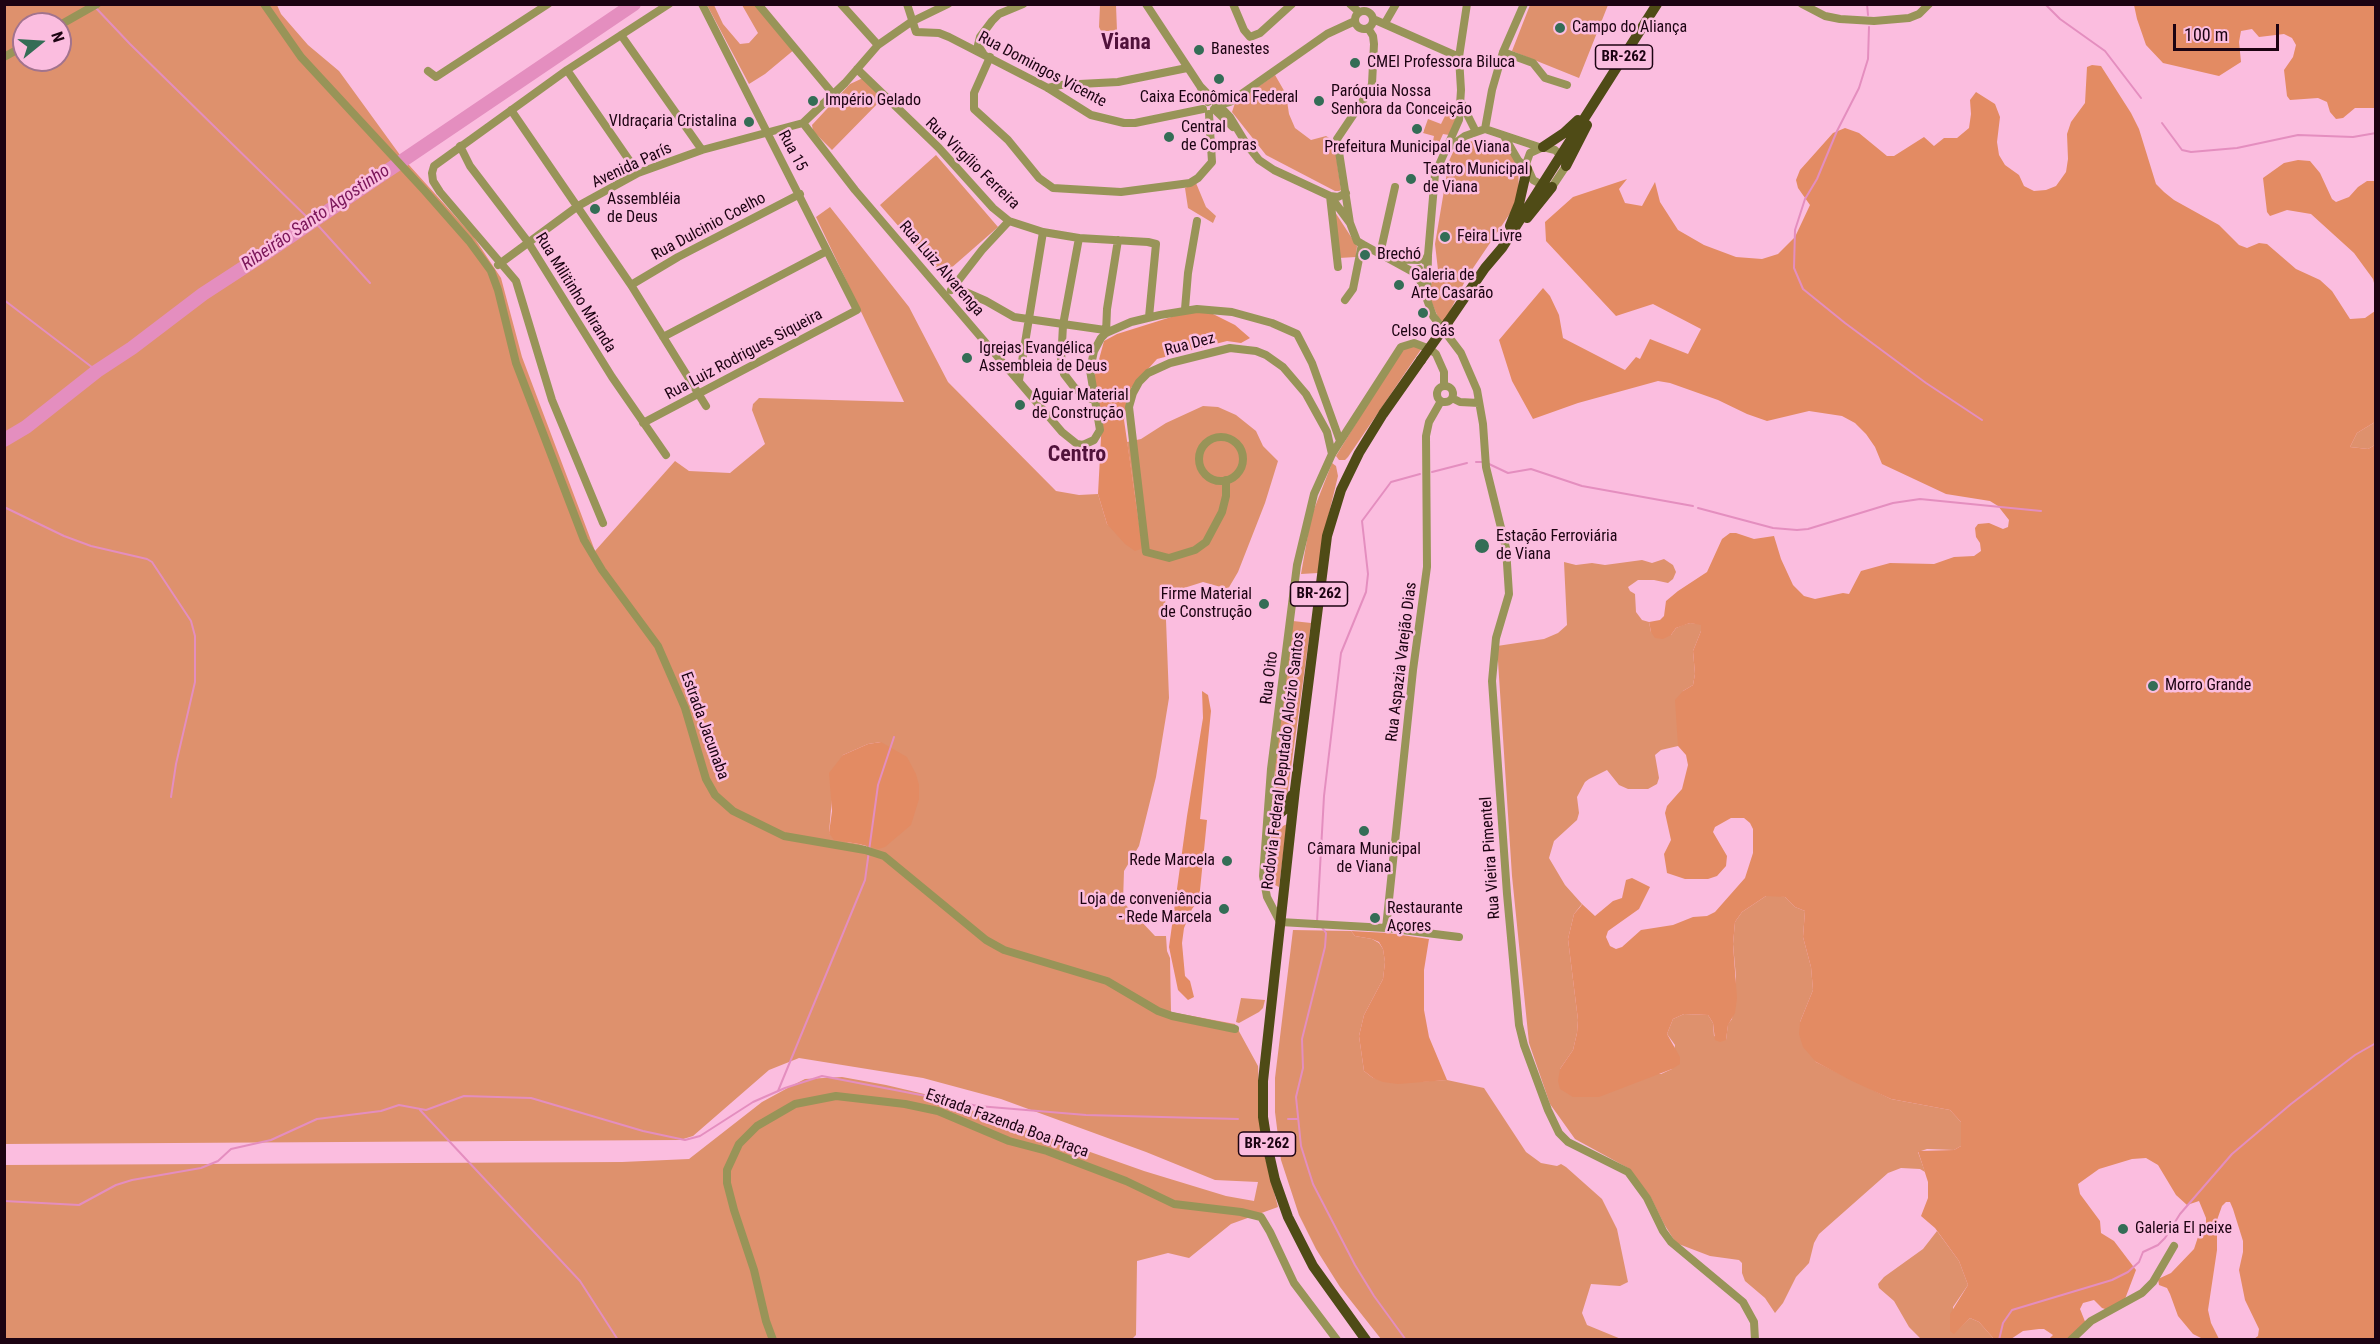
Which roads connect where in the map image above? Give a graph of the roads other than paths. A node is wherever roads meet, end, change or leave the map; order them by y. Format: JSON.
{"nodes":[{"id":1,"x":97,"y":4,"type":"edge"},
{"id":2,"x":264,"y":4,"type":"edge"},
{"id":3,"x":548,"y":4,"type":"edge"},
{"id":4,"x":669,"y":4,"type":"edge"},
{"id":5,"x":702,"y":4,"type":"edge"},
{"id":6,"x":758,"y":4,"type":"edge"},
{"id":7,"x":841,"y":4,"type":"edge"},
{"id":8,"x":907,"y":4,"type":"edge"},
{"id":9,"x":948,"y":4,"type":"edge"},
{"id":10,"x":1023,"y":4,"type":"edge"},
{"id":11,"x":1145,"y":4,"type":"edge"},
{"id":12,"x":1233,"y":4,"type":"edge"},
{"id":13,"x":1292,"y":4,"type":"edge"},
{"id":14,"x":1350,"y":4,"type":"edge"},
{"id":15,"x":1396,"y":4,"type":"edge"},
{"id":16,"x":1467,"y":4,"type":"edge"},
{"id":17,"x":1524,"y":4,"type":"edge"},
{"id":18,"x":1657,"y":4,"type":"edge"},
{"id":19,"x":1802,"y":4,"type":"edge"},
{"id":20,"x":1929,"y":4,"type":"edge"},
{"id":21,"x":1359,"y":12,"type":"junction"},
{"id":22,"x":72,"y":18,"type":"edge"},
{"id":23,"x":1373,"y":19,"type":"junction"},
{"id":24,"x":1355,"y":21,"type":"junction"},
{"id":25,"x":911,"y":22,"type":"junction"},
{"id":26,"x":1385,"y":23,"type":"junction"},
{"id":27,"x":1368,"y":28,"type":"junction"},
{"id":28,"x":621,"y":35,"type":"junction"},
{"id":29,"x":878,"y":45,"type":"junction"},
{"id":30,"x":1503,"y":52,"type":"junction"},
{"id":31,"x":982,"y":53,"type":"junction"},
{"id":32,"x":990,"y":57,"type":"junction"},
{"id":33,"x":1459,"y":57,"type":"junction"},
{"id":34,"x":1187,"y":68,"type":"junction"},
{"id":35,"x":857,"y":69,"type":"junction"},
{"id":36,"x":567,"y":70,"type":"junction"},
{"id":37,"x":428,"y":71,"type":"dead end"},
{"id":38,"x":1566,"y":85,"type":"dead end"},
{"id":39,"x":1200,"y":86,"type":"junction"},
{"id":40,"x":1048,"y":88,"type":"junction"},
{"id":41,"x":1461,"y":90,"type":"junction"},
{"id":42,"x":833,"y":94,"type":"junction"},
{"id":43,"x":1211,"y":108,"type":"junction"},
{"id":44,"x":511,"y":110,"type":"junction"},
{"id":45,"x":1590,"y":110,"type":"junction"},
{"id":46,"x":802,"y":123,"type":"junction"},
{"id":47,"x":1485,"y":129,"type":"junction"},
{"id":48,"x":767,"y":131,"type":"junction"},
{"id":49,"x":1476,"y":132,"type":"junction"},
{"id":50,"x":1504,"y":136,"type":"junction"},
{"id":51,"x":460,"y":146,"type":"junction"},
{"id":52,"x":1541,"y":147,"type":"junction"},
{"id":53,"x":702,"y":150,"type":"junction"},
{"id":54,"x":1445,"y":150,"type":"junction"},
{"id":55,"x":1561,"y":155,"type":"junction"},
{"id":56,"x":1566,"y":166,"type":"junction"},
{"id":57,"x":1527,"y":169,"type":"junction"},
{"id":58,"x":638,"y":174,"type":"junction"},
{"id":59,"x":1546,"y":186,"type":"junction"},
{"id":60,"x":1395,"y":187,"type":"dead end"},
{"id":61,"x":1346,"y":193,"type":"junction"},
{"id":62,"x":800,"y":194,"type":"junction"},
{"id":63,"x":1330,"y":196,"type":"junction"},
{"id":64,"x":578,"y":206,"type":"junction"},
{"id":65,"x":1009,"y":221,"type":"junction"},
{"id":66,"x":1197,"y":221,"type":"dead end"},
{"id":67,"x":1350,"y":223,"type":"junction"},
{"id":68,"x":1043,"y":232,"type":"junction"},
{"id":69,"x":1078,"y":238,"type":"junction"},
{"id":70,"x":1118,"y":240,"type":"junction"},
{"id":71,"x":528,"y":242,"type":"junction"},
{"id":72,"x":1362,"y":244,"type":"junction"},
{"id":73,"x":1502,"y":248,"type":"junction"},
{"id":74,"x":827,"y":250,"type":"junction"},
{"id":75,"x":1383,"y":256,"type":"junction"},
{"id":76,"x":501,"y":263,"type":"junction"},
{"id":77,"x":1422,"y":264,"type":"junction"},
{"id":78,"x":1338,"y":267,"type":"dead end"},
{"id":79,"x":491,"y":271,"type":"junction"},
{"id":80,"x":631,"y":285,"type":"junction"},
{"id":81,"x":954,"y":287,"type":"junction"},
{"id":82,"x":946,"y":296,"type":"junction"},
{"id":83,"x":1345,"y":300,"type":"dead end"},
{"id":84,"x":1107,"y":309,"type":"junction"},
{"id":85,"x":1185,"y":309,"type":"junction"},
{"id":86,"x":857,"y":310,"type":"joint"},
{"id":87,"x":1149,"y":317,"type":"junction"},
{"id":88,"x":1029,"y":319,"type":"junction"},
{"id":89,"x":1063,"y":325,"type":"junction"},
{"id":90,"x":1119,"y":327,"type":"junction"},
{"id":91,"x":1106,"y":332,"type":"junction"},
{"id":92,"x":663,"y":337,"type":"junction"},
{"id":93,"x":1019,"y":380,"type":"junction"},
{"id":94,"x":1444,"y":385,"type":"junction"},
{"id":95,"x":700,"y":395,"type":"junction"},
{"id":96,"x":1452,"y":398,"type":"junction"},
{"id":97,"x":1094,"y":400,"type":"junction"},
{"id":98,"x":1441,"y":401,"type":"junction"},
{"id":99,"x":1479,"y":403,"type":"junction"},
{"id":100,"x":706,"y":406,"type":"dead end"},
{"id":101,"x":644,"y":423,"type":"junction"},
{"id":102,"x":1340,"y":441,"type":"junction"},
{"id":103,"x":1332,"y":454,"type":"junction"},
{"id":104,"x":666,"y":455,"type":"dead end"},
{"id":105,"x":1226,"y":480,"type":"junction"},
{"id":106,"x":603,"y":523,"type":"dead end"},
{"id":107,"x":1295,"y":789,"type":"junction"},
{"id":108,"x":1271,"y":820,"type":"junction"},
{"id":109,"x":1292,"y":823,"type":"junction"},
{"id":110,"x":1280,"y":922,"type":"junction"},
{"id":111,"x":1386,"y":928,"type":"junction"},
{"id":112,"x":1460,"y":937,"type":"dead end"},
{"id":113,"x":1234,"y":1029,"type":"dead end"},
{"id":114,"x":2174,"y":1246,"type":"dead end"},
{"id":115,"x":772,"y":1340,"type":"edge"},
{"id":116,"x":1337,"y":1340,"type":"edge"},
{"id":117,"x":1366,"y":1340,"type":"edge"},
{"id":118,"x":1755,"y":1340,"type":"edge"},
{"id":119,"x":2071,"y":1340,"type":"edge"}],
"edges":[{"from":1,"to":22,"type":"street"},
{"from":2,"to":79,"type":"street","name":"Estrada Jacunaba"},
{"from":3,"to":37,"type":"street"},
{"from":4,"to":28,"type":"street"},
{"from":5,"to":48,"type":"street","name":"Rua 15"},
{"from":6,"to":42,"type":"street"},
{"from":7,"to":29,"type":"street"},
{"from":8,"to":25,"type":"street"},
{"from":9,"to":25,"type":"street"},
{"from":10,"to":31,"type":"street"},
{"from":11,"to":34,"type":"street"},
{"from":12,"to":13,"type":"street"},
{"from":14,"to":21,"type":"street"},
{"from":15,"to":26,"type":"street"},
{"from":16,"to":33,"type":"street"},
{"from":17,"to":30,"type":"street"},
{"from":18,"to":45,"type":"highway","number":"BR-262"},
{"from":19,"to":20,"type":"street"},
{"from":21,"to":23,"type":"street"},
{"from":21,"to":24,"type":"street"},
{"from":23,"to":26,"type":"street"},
{"from":23,"to":27,"type":"street"},
{"from":24,"to":27,"type":"street"},
{"from":24,"to":43,"type":"street","name":"Rua Domingos Vicente"},
{"from":25,"to":29,"type":"street"},
{"from":25,"to":31,"type":"street","name":"Rua Domingos Vicente"},
{"from":26,"to":33,"type":"street"},
{"from":27,"to":61,"type":"street"},
{"from":28,"to":36,"type":"street"},
{"from":28,"to":53,"type":"street"},
{"from":29,"to":35,"type":"street"},
{"from":30,"to":38,"type":"street"},
{"from":30,"to":47,"type":"street"},
{"from":31,"to":32,"type":"street","name":"Rua Domingos Vicente"},
{"from":32,"to":40,"type":"street","name":"Rua Domingos Vicente"},
{"from":32,"to":43,"type":"street"},
{"from":33,"to":41,"type":"street"},
{"from":34,"to":39,"type":"street"},
{"from":34,"to":40,"type":"street"},
{"from":35,"to":42,"type":"street"},
{"from":35,"to":65,"type":"street","name":"Rua Virgílio Ferreira"},
{"from":36,"to":44,"type":"street"},
{"from":36,"to":58,"type":"street"},
{"from":39,"to":43,"type":"street"},
{"from":39,"to":43,"type":"street"},
{"from":40,"to":43,"type":"street","name":"Rua Domingos Vicente"},
{"from":41,"to":49,"type":"street"},
{"from":41,"to":54,"type":"street"},
{"from":42,"to":46,"type":"street"},
{"from":43,"to":63,"type":"street"},
{"from":44,"to":51,"type":"street"},
{"from":44,"to":64,"type":"street"},
{"from":45,"to":52,"type":"highway"},
{"from":45,"to":55,"type":"highway","number":"BR-262"},
{"from":45,"to":56,"type":"highway"},
{"from":46,"to":48,"type":"street","name":"Avenida París"},
{"from":46,"to":82,"type":"street","name":"Rua Luiz Alvarenga"},
{"from":47,"to":49,"type":"street"},
{"from":47,"to":50,"type":"street"},
{"from":48,"to":53,"type":"street","name":"Avenida París"},
{"from":48,"to":62,"type":"street","name":"Rua 15"},
{"from":49,"to":54,"type":"street"},
{"from":50,"to":52,"type":"street"},
{"from":50,"to":57,"type":"street"},
{"from":51,"to":71,"type":"street","name":"Rua Militinho Miranda"},
{"from":51,"to":76,"type":"street"},
{"from":52,"to":55,"type":"street"},
{"from":52,"to":57,"type":"street"},
{"from":53,"to":58,"type":"street","name":"Avenida París"},
{"from":54,"to":77,"type":"street"},
{"from":55,"to":56,"type":"street"},
{"from":55,"to":59,"type":"highway","number":"BR-262"},
{"from":56,"to":59,"type":"street"},
{"from":57,"to":59,"type":"street"},
{"from":57,"to":73,"type":"highway"},
{"from":58,"to":64,"type":"street","name":"Avenida París"},
{"from":59,"to":73,"type":"highway","name":"Rodovia Federal Deputado Aloízio Santos"},
{"from":60,"to":75,"type":"street"},
{"from":61,"to":63,"type":"street"},
{"from":61,"to":67,"type":"street"},
{"from":62,"to":74,"type":"street","name":"Rua 15"},
{"from":62,"to":80,"type":"street","name":"Rua Dulcinio Coelho"},
{"from":63,"to":67,"type":"street"},
{"from":63,"to":78,"type":"street"},
{"from":64,"to":71,"type":"street","name":"Avenida París"},
{"from":64,"to":80,"type":"street"},
{"from":65,"to":68,"type":"street","name":"Rua Virgílio Ferreira"},
{"from":65,"to":81,"type":"street"},
{"from":66,"to":85,"type":"street"},
{"from":67,"to":72,"type":"street"},
{"from":68,"to":69,"type":"street","name":"Rua Virgílio Ferreira"},
{"from":68,"to":88,"type":"street"},
{"from":69,"to":70,"type":"street","name":"Rua Virgílio Ferreira"},
{"from":69,"to":89,"type":"street"},
{"from":70,"to":84,"type":"street"},
{"from":70,"to":87,"type":"street","name":"Rua Virgílio Ferreira"},
{"from":71,"to":76,"type":"street","name":"Avenida París"},
{"from":71,"to":101,"type":"street","name":"Rua Militinho Miranda"},
{"from":72,"to":75,"type":"street"},
{"from":72,"to":83,"type":"street"},
{"from":73,"to":107,"type":"highway","name":"Rodovia Federal Deputado Aloízio Santos","number":"BR-262","bridge":true},
{"from":74,"to":86,"type":"street","name":"Rua 15"},
{"from":74,"to":92,"type":"street"},
{"from":75,"to":77,"type":"street"},
{"from":75,"to":77,"type":"street"},
{"from":76,"to":79,"type":"street","name":"Avenida París"},
{"from":76,"to":106,"type":"street"},
{"from":77,"to":99,"type":"street","name":"Rua Vieira Pimentel"},
{"from":79,"to":113,"type":"street","name":"Estrada Jacunaba"},
{"from":80,"to":92,"type":"street"},
{"from":81,"to":82,"type":"street"},
{"from":81,"to":88,"type":"street"},
{"from":82,"to":93,"type":"street","name":"Rua Luiz Alvarenga"},
{"from":84,"to":90,"type":"street"},
{"from":84,"to":91,"type":"street"},
{"from":85,"to":87,"type":"street"},
{"from":85,"to":102,"type":"street"},
{"from":86,"to":95,"type":"street","name":"Rua Luiz Rodrigues Siqueira"},
{"from":87,"to":90,"type":"street"},
{"from":88,"to":89,"type":"street"},
{"from":88,"to":93,"type":"street"},
{"from":89,"to":91,"type":"street"},
{"from":89,"to":97,"type":"street"},
{"from":90,"to":91,"type":"street"},
{"from":91,"to":97,"type":"street","name":"Rua Luiz Alvarenga"},
{"from":92,"to":95,"type":"street"},
{"from":93,"to":97,"type":"street","name":"Rua Luiz Alvarenga"},
{"from":94,"to":96,"type":"street"},
{"from":94,"to":98,"type":"street"},
{"from":94,"to":102,"type":"street","name":"Rua Oito"},
{"from":95,"to":100,"type":"street"},
{"from":95,"to":101,"type":"street","name":"Rua Luiz Rodrigues Siqueira"},
{"from":96,"to":98,"type":"street"},
{"from":96,"to":99,"type":"street"},
{"from":98,"to":111,"type":"street","name":"Rua Aspazia Varejão Dias"},
{"from":99,"to":118,"type":"street","name":"Rua Vieira Pimentel"},
{"from":101,"to":104,"type":"street","name":"Rua Militinho Miranda"},
{"from":102,"to":103,"type":"street","name":"Rua Oito"},
{"from":103,"to":105,"type":"street","name":"Rua Dez"},
{"from":103,"to":108,"type":"street","name":"Rua Oito"},
{"from":105,"to":105,"type":"street"},
{"from":107,"to":108,"type":"highway"},
{"from":107,"to":109,"type":"highway","name":"Rodovia Federal Deputado Aloízio Santos","number":"BR-262"},
{"from":108,"to":109,"type":"street"},
{"from":108,"to":110,"type":"street","name":"Rua Oito"},
{"from":109,"to":110,"type":"highway","name":"Rodovia Federal Deputado Aloízio Santos","number":"BR-262"},
{"from":110,"to":111,"type":"street"},
{"from":110,"to":117,"type":"highway","name":"Rodovia Federal Deputado Aloízio Santos","number":"BR-262"},
{"from":111,"to":112,"type":"street"},
{"from":114,"to":119,"type":"street"},
{"from":115,"to":116,"type":"street","name":"Estrada Fazenda Boa Praça"}]}
